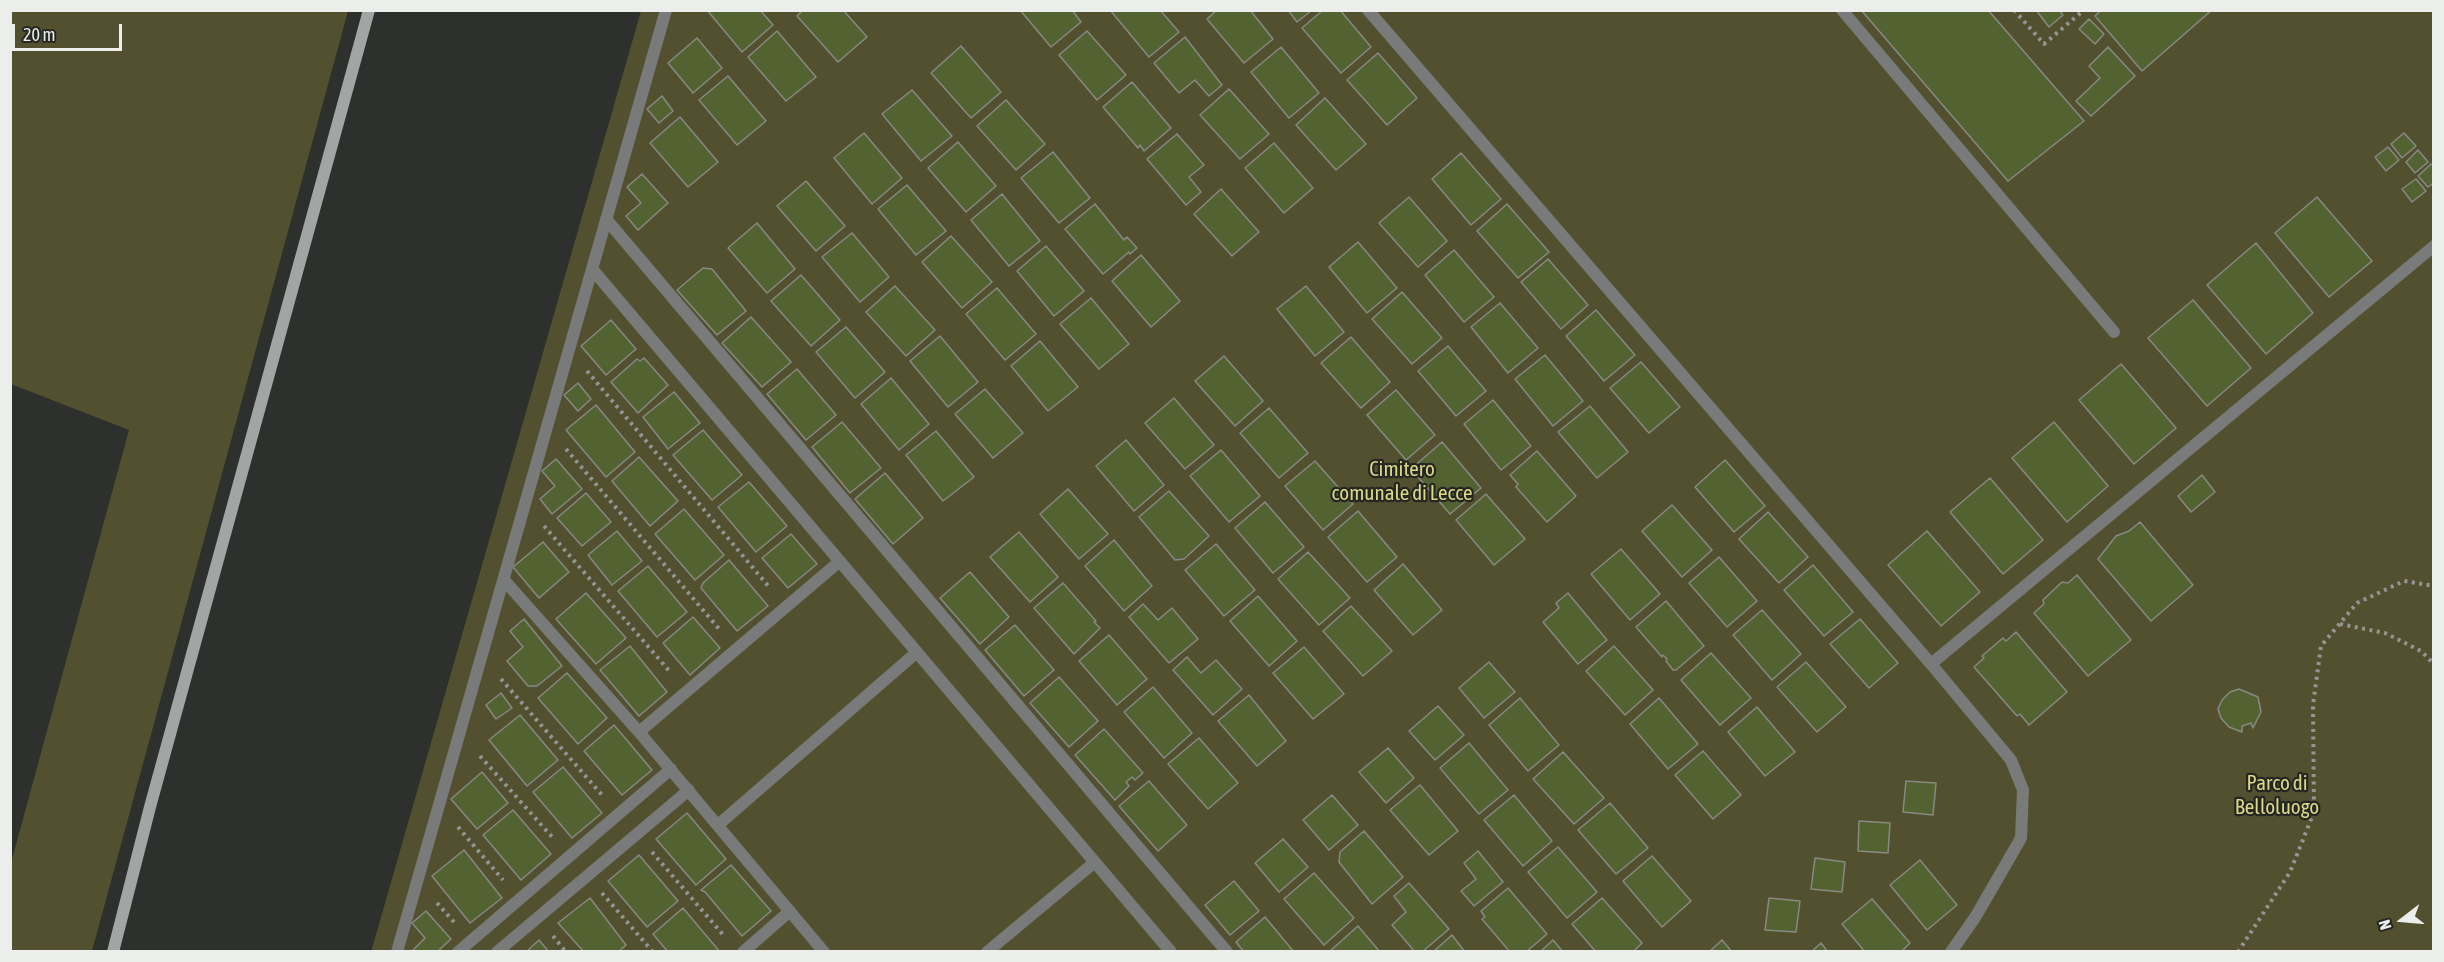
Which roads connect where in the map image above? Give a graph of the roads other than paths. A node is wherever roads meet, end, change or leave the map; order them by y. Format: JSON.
{"nodes":[{"id":1,"x":369,"y":10,"type":"edge"},
{"id":2,"x":666,"y":10,"type":"edge"},
{"id":3,"x":1368,"y":10,"type":"edge"},
{"id":4,"x":1842,"y":10,"type":"edge"},
{"id":5,"x":606,"y":219,"type":"junction"},
{"id":6,"x":2433,"y":246,"type":"edge"},
{"id":7,"x":592,"y":269,"type":"junction"},
{"id":8,"x":2114,"y":332,"type":"dead end"},
{"id":9,"x":840,"y":561,"type":"junction"},
{"id":10,"x":504,"y":579,"type":"junction"},
{"id":11,"x":917,"y":652,"type":"junction"},
{"id":12,"x":1931,"y":664,"type":"junction"},
{"id":13,"x":639,"y":732,"type":"junction"},
{"id":14,"x":671,"y":768,"type":"junction"},
{"id":15,"x":689,"y":790,"type":"junction"},
{"id":16,"x":718,"y":825,"type":"junction"},
{"id":17,"x":1095,"y":862,"type":"junction"},
{"id":18,"x":790,"y":911,"type":"junction"},
{"id":19,"x":819,"y":950,"type":"edge"},
{"id":20,"x":114,"y":951,"type":"edge"},
{"id":21,"x":397,"y":951,"type":"edge"},
{"id":22,"x":458,"y":951,"type":"edge"},
{"id":23,"x":497,"y":951,"type":"edge"},
{"id":24,"x":743,"y":951,"type":"edge"},
{"id":25,"x":987,"y":951,"type":"edge"},
{"id":26,"x":1171,"y":951,"type":"edge"},
{"id":27,"x":1227,"y":951,"type":"edge"},
{"id":28,"x":1951,"y":951,"type":"edge"}],
"edges":[{"from":1,"to":20,"type":"main road"},
{"from":2,"to":5,"type":"lane"},
{"from":3,"to":12,"type":"lane"},
{"from":4,"to":8,"type":"lane"},
{"from":5,"to":7,"type":"lane"},
{"from":5,"to":27,"type":"lane"},
{"from":6,"to":12,"type":"lane"},
{"from":7,"to":9,"type":"lane"},
{"from":7,"to":10,"type":"lane"},
{"from":9,"to":11,"type":"lane"},
{"from":9,"to":13,"type":"lane"},
{"from":10,"to":13,"type":"lane"},
{"from":10,"to":21,"type":"lane"},
{"from":11,"to":16,"type":"lane"},
{"from":11,"to":17,"type":"lane"},
{"from":12,"to":28,"type":"lane"},
{"from":13,"to":14,"type":"lane"},
{"from":14,"to":15,"type":"lane"},
{"from":14,"to":22,"type":"lane"},
{"from":15,"to":16,"type":"lane"},
{"from":15,"to":23,"type":"lane"},
{"from":16,"to":18,"type":"lane"},
{"from":17,"to":25,"type":"lane"},
{"from":17,"to":26,"type":"lane"},
{"from":18,"to":19,"type":"lane"},
{"from":18,"to":24,"type":"lane"}]}
